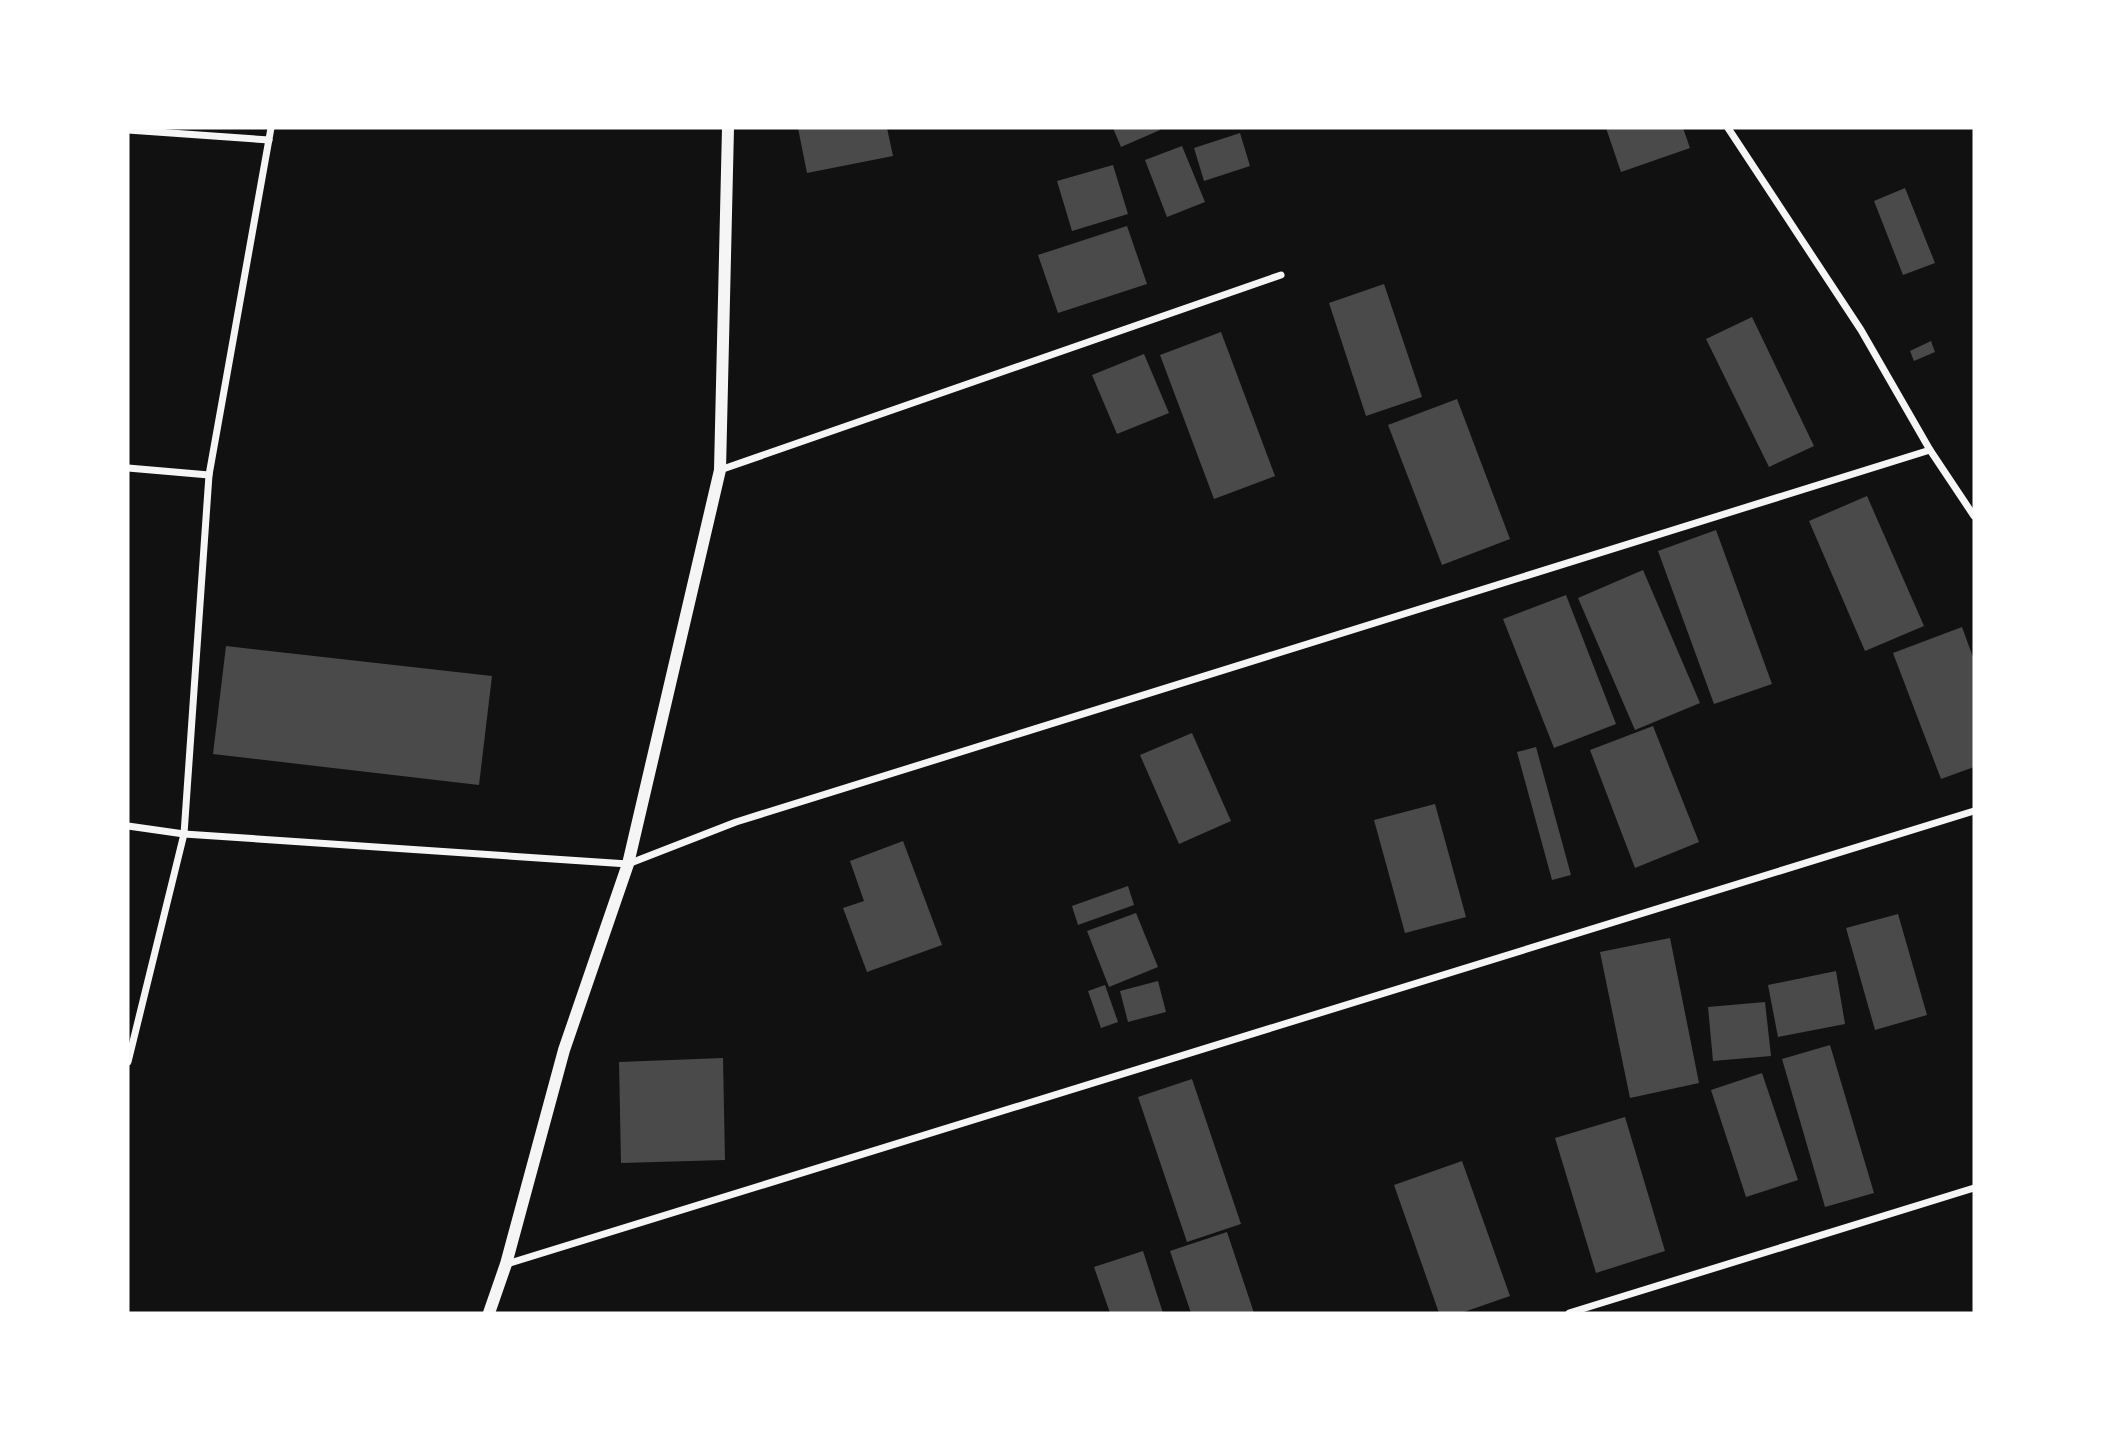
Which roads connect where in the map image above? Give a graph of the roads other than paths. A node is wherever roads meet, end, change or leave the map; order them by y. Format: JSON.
{"nodes":[{"id":1,"x":271,"y":128,"type":"edge"},
{"id":2,"x":728,"y":128,"type":"edge"},
{"id":3,"x":1728,"y":128,"type":"edge"},
{"id":4,"x":128,"y":130,"type":"edge"},
{"id":5,"x":269,"y":140,"type":"junction"},
{"id":6,"x":1281,"y":275,"type":"dead end"},
{"id":7,"x":1930,"y":450,"type":"junction"},
{"id":8,"x":128,"y":468,"type":"edge"},
{"id":9,"x":720,"y":470,"type":"junction"},
{"id":10,"x":209,"y":475,"type":"junction"},
{"id":11,"x":1974,"y":516,"type":"edge"},
{"id":12,"x":1974,"y":811,"type":"edge"},
{"id":13,"x":128,"y":826,"type":"edge"},
{"id":14,"x":184,"y":834,"type":"junction"},
{"id":15,"x":628,"y":864,"type":"junction"},
{"id":16,"x":128,"y":1062,"type":"edge"},
{"id":17,"x":1974,"y":1188,"type":"edge"},
{"id":18,"x":506,"y":1264,"type":"junction"},
{"id":19,"x":489,"y":1313,"type":"edge"},
{"id":20,"x":1569,"y":1313,"type":"edge"}],
"edges":[{"from":1,"to":5,"type":"street"},
{"from":2,"to":9,"type":"street"},
{"from":3,"to":7,"type":"street"},
{"from":4,"to":5,"type":"street"},
{"from":5,"to":10,"type":"street"},
{"from":6,"to":9,"type":"street"},
{"from":7,"to":11,"type":"street"},
{"from":7,"to":15,"type":"street"},
{"from":8,"to":10,"type":"street"},
{"from":9,"to":15,"type":"street"},
{"from":10,"to":14,"type":"street"},
{"from":12,"to":18,"type":"street"},
{"from":13,"to":14,"type":"street"},
{"from":14,"to":15,"type":"street"},
{"from":14,"to":16,"type":"street"},
{"from":15,"to":18,"type":"street"},
{"from":17,"to":20,"type":"street"},
{"from":18,"to":19,"type":"street"}]}
